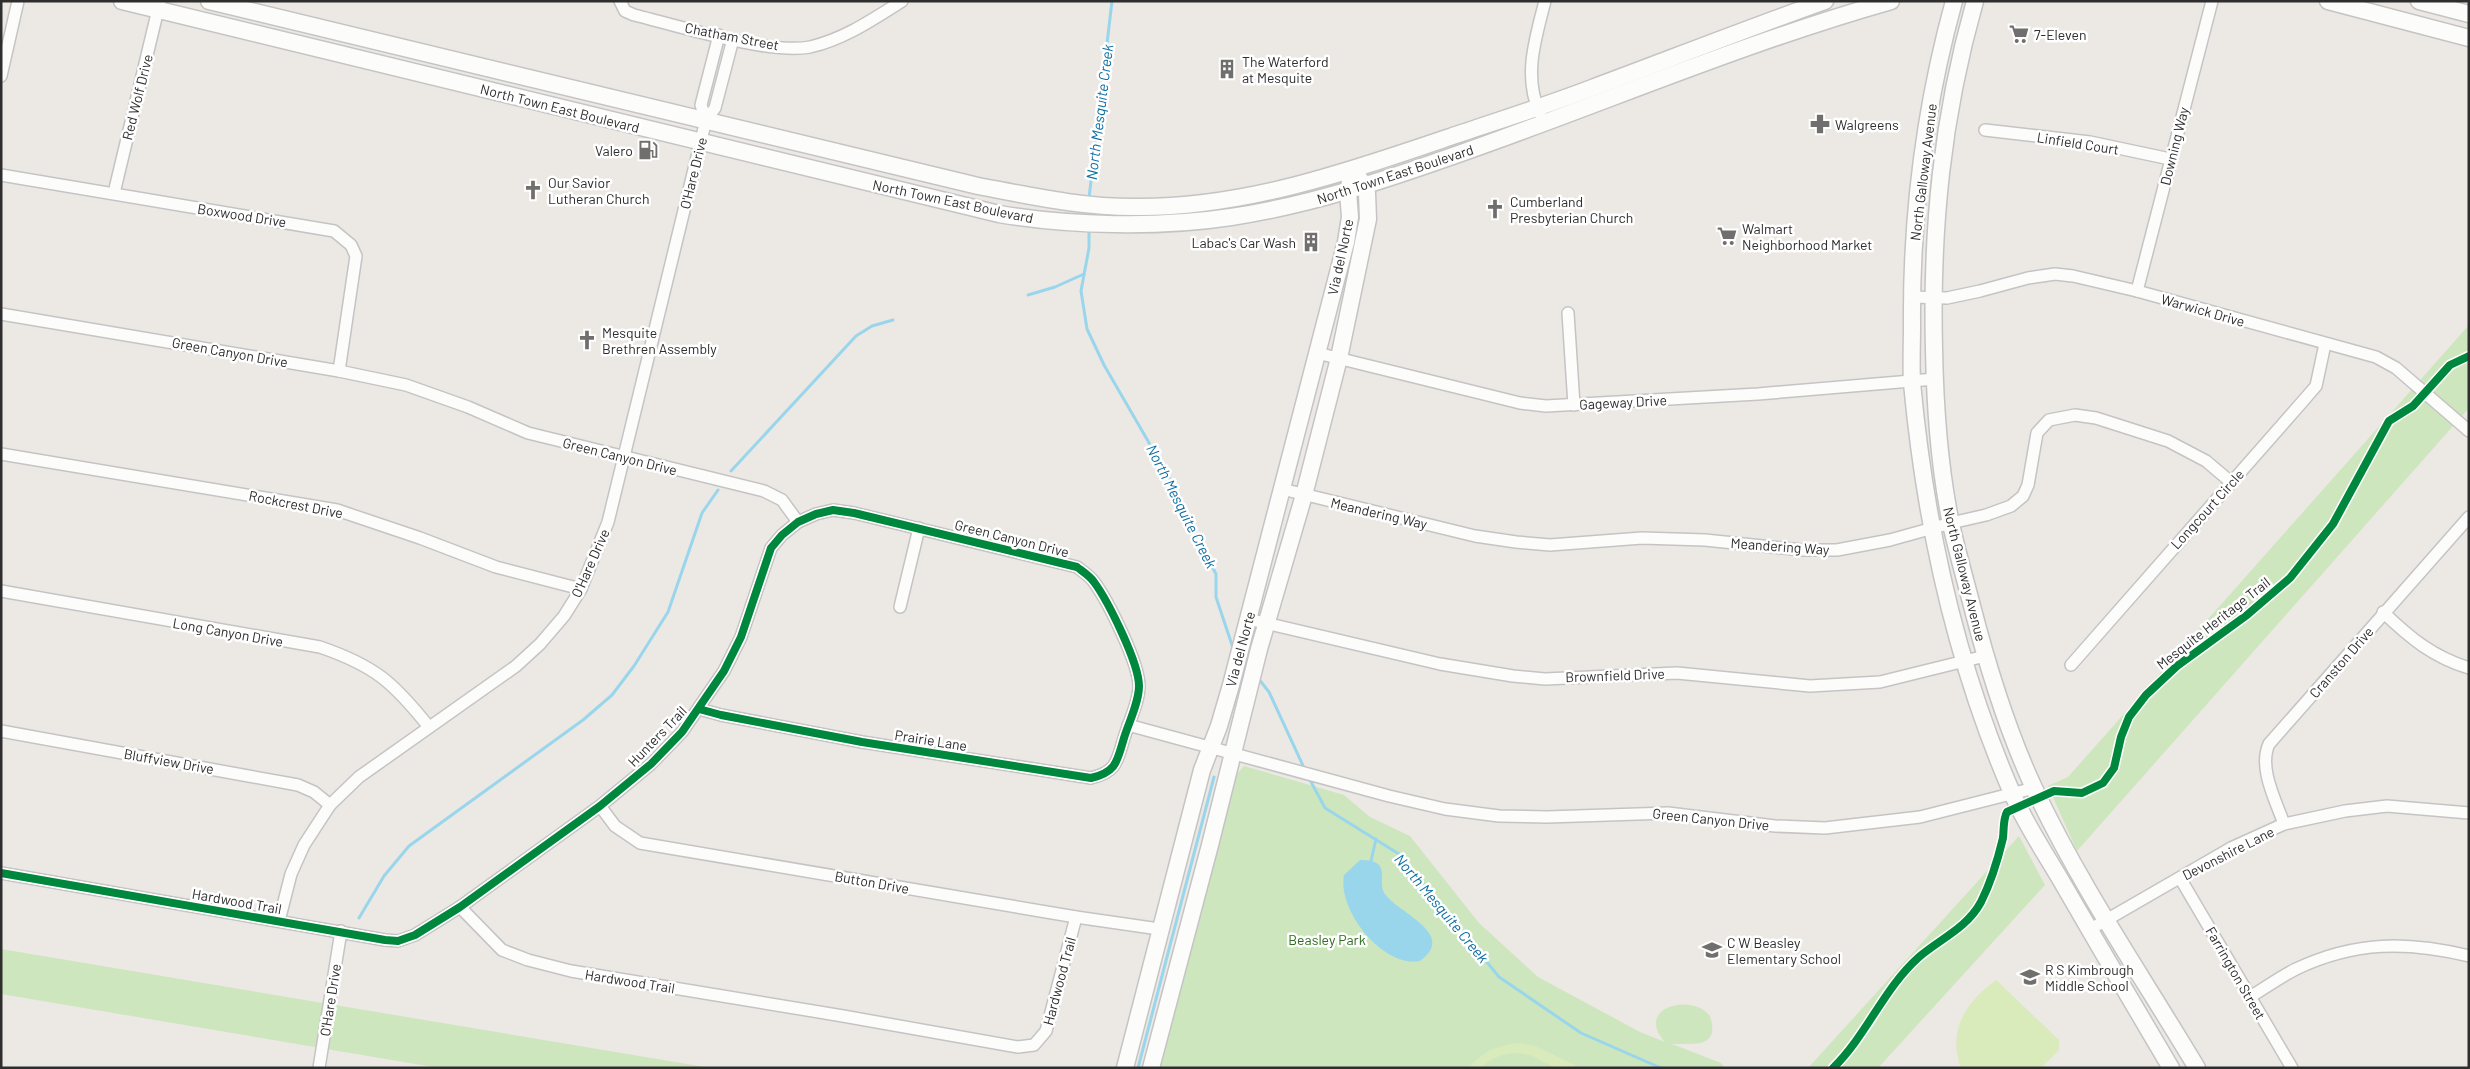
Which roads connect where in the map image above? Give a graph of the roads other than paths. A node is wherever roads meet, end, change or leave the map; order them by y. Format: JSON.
{"nodes":[{"id":1,"x":18,"y":1,"type":"edge"},
{"id":2,"x":122,"y":1,"type":"edge"},
{"id":3,"x":209,"y":1,"type":"edge"},
{"id":4,"x":620,"y":1,"type":"edge"},
{"id":5,"x":902,"y":1,"type":"edge"},
{"id":6,"x":1545,"y":1,"type":"edge"},
{"id":7,"x":1891,"y":1,"type":"edge"},
{"id":8,"x":1954,"y":1,"type":"edge"},
{"id":9,"x":1976,"y":1,"type":"edge"},
{"id":10,"x":2212,"y":1,"type":"edge"},
{"id":11,"x":2328,"y":1,"type":"edge"},
{"id":12,"x":2419,"y":1,"type":"edge"},
{"id":13,"x":1823,"y":2,"type":"edge"},
{"id":14,"x":2448,"y":5,"type":"edge"},
{"id":15,"x":159,"y":6,"type":"edge"},
{"id":16,"x":2469,"y":14,"type":"edge"},
{"id":17,"x":273,"y":17,"type":"junction"},
{"id":18,"x":1827,"y":20,"type":"junction"},
{"id":19,"x":2442,"y":31,"type":"junction"},
{"id":20,"x":718,"y":35,"type":"junction"},
{"id":21,"x":267,"y":37,"type":"junction"},
{"id":22,"x":1721,"y":38,"type":"junction"},
{"id":23,"x":2469,"y":38,"type":"edge"},
{"id":24,"x":733,"y":39,"type":"junction"},
{"id":25,"x":1728,"y":56,"type":"junction"},
{"id":26,"x":521,"y":75,"type":"junction"},
{"id":27,"x":1,"y":76,"type":"edge"},
{"id":28,"x":516,"y":97,"type":"junction"},
{"id":29,"x":1537,"y":107,"type":"junction"},
{"id":30,"x":706,"y":120,"type":"junction"},
{"id":31,"x":1544,"y":124,"type":"junction"},
{"id":32,"x":1985,"y":130,"type":"dead end"},
{"id":33,"x":701,"y":142,"type":"junction"},
{"id":34,"x":1925,"y":146,"type":"junction"},
{"id":35,"x":1943,"y":148,"type":"junction"},
{"id":36,"x":2170,"y":159,"type":"junction"},
{"id":37,"x":1353,"y":170,"type":"junction"},
{"id":38,"x":1,"y":175,"type":"edge"},
{"id":39,"x":1365,"y":187,"type":"junction"},
{"id":40,"x":1348,"y":191,"type":"junction"},
{"id":41,"x":114,"y":194,"type":"junction"},
{"id":42,"x":1191,"y":204,"type":"junction"},
{"id":43,"x":1196,"y":221,"type":"junction"},
{"id":44,"x":2137,"y":291,"type":"junction"},
{"id":45,"x":1911,"y":297,"type":"junction"},
{"id":46,"x":1933,"y":297,"type":"junction"},
{"id":47,"x":1568,"y":312,"type":"dead end"},
{"id":48,"x":1,"y":314,"type":"edge"},
{"id":49,"x":2325,"y":344,"type":"junction"},
{"id":50,"x":1317,"y":352,"type":"junction"},
{"id":51,"x":1339,"y":358,"type":"junction"},
{"id":52,"x":339,"y":371,"type":"junction"},
{"id":53,"x":1934,"y":379,"type":"junction"},
{"id":54,"x":1912,"y":381,"type":"junction"},
{"id":55,"x":1574,"y":405,"type":"junction"},
{"id":56,"x":2469,"y":431,"type":"edge"},
{"id":57,"x":1,"y":454,"type":"edge"},
{"id":58,"x":623,"y":456,"type":"junction"},
{"id":59,"x":2232,"y":483,"type":"junction"},
{"id":60,"x":1282,"y":490,"type":"junction"},
{"id":61,"x":1304,"y":495,"type":"junction"},
{"id":62,"x":2469,"y":517,"type":"edge"},
{"id":63,"x":798,"y":522,"type":"junction"},
{"id":64,"x":1950,"y":523,"type":"junction"},
{"id":65,"x":919,"y":528,"type":"junction"},
{"id":66,"x":1931,"y":529,"type":"junction"},
{"id":67,"x":581,"y":589,"type":"junction"},
{"id":68,"x":1,"y":591,"type":"edge"},
{"id":69,"x":900,"y":607,"type":"dead end"},
{"id":70,"x":2383,"y":612,"type":"junction"},
{"id":71,"x":1248,"y":618,"type":"junction"},
{"id":72,"x":1266,"y":622,"type":"junction"},
{"id":73,"x":1985,"y":656,"type":"junction"},
{"id":74,"x":1964,"y":662,"type":"junction"},
{"id":75,"x":2071,"y":665,"type":"dead end"},
{"id":76,"x":2469,"y":668,"type":"edge"},
{"id":77,"x":699,"y":709,"type":"junction"},
{"id":78,"x":1128,"y":725,"type":"junction"},
{"id":79,"x":429,"y":726,"type":"junction"},
{"id":80,"x":1,"y":731,"type":"edge"},
{"id":81,"x":1210,"y":748,"type":"junction"},
{"id":82,"x":1232,"y":754,"type":"junction"},
{"id":83,"x":2034,"y":788,"type":"junction"},
{"id":84,"x":2012,"y":795,"type":"junction"},
{"id":85,"x":330,"y":806,"type":"junction"},
{"id":86,"x":600,"y":806,"type":"junction"},
{"id":87,"x":2469,"y":813,"type":"edge"},
{"id":88,"x":2284,"y":824,"type":"junction"},
{"id":89,"x":1,"y":873,"type":"edge"},
{"id":90,"x":2180,"y":878,"type":"junction"},
{"id":91,"x":460,"y":907,"type":"junction"},
{"id":92,"x":1076,"y":917,"type":"junction"},
{"id":93,"x":2106,"y":920,"type":"junction"},
{"id":94,"x":279,"y":921,"type":"junction"},
{"id":95,"x":1160,"y":929,"type":"junction"},
{"id":96,"x":2089,"y":930,"type":"junction"},
{"id":97,"x":341,"y":931,"type":"junction"},
{"id":98,"x":2469,"y":956,"type":"edge"},
{"id":99,"x":2250,"y":997,"type":"junction"},
{"id":100,"x":2173,"y":1028,"type":"junction"},
{"id":101,"x":2153,"y":1038,"type":"junction"},
{"id":102,"x":319,"y":1068,"type":"edge"},
{"id":103,"x":1125,"y":1068,"type":"edge"},
{"id":104,"x":1151,"y":1068,"type":"edge"},
{"id":105,"x":2171,"y":1068,"type":"edge"},
{"id":106,"x":2197,"y":1068,"type":"edge"},
{"id":107,"x":2292,"y":1068,"type":"edge"}],
"edges":[{"from":1,"to":27,"type":"street"},
{"from":2,"to":15,"type":"main road","name":"North Town East Boulevard"},
{"from":3,"to":17,"type":"main road","name":"North Town East Boulevard"},
{"from":4,"to":20,"type":"street","name":"Chatham Street"},
{"from":5,"to":24,"type":"street","name":"Chatham Street"},
{"from":6,"to":29,"type":"street"},
{"from":7,"to":18,"type":"main road","name":"North Town East Boulevard"},
{"from":8,"to":34,"type":"main road","name":"North Galloway Avenue"},
{"from":9,"to":35,"type":"main road","name":"North Galloway Avenue"},
{"from":10,"to":36,"type":"street","name":"Downing Way"},
{"from":11,"to":19,"type":"main road"},
{"from":12,"to":14,"type":"main road"},
{"from":13,"to":18,"type":"main road"},
{"from":13,"to":22,"type":"main road","name":"North Town East Boulevard"},
{"from":14,"to":16,"type":"main road"},
{"from":14,"to":19,"type":"street"},
{"from":15,"to":21,"type":"main road","name":"North Town East Boulevard"},
{"from":15,"to":41,"type":"street","name":"Red Wolf Drive"},
{"from":17,"to":21,"type":"main road"},
{"from":17,"to":26,"type":"main road","name":"North Town East Boulevard"},
{"from":18,"to":25,"type":"main road","name":"North Town East Boulevard"},
{"from":19,"to":23,"type":"main road"},
{"from":20,"to":24,"type":"street","name":"Chatham Street"},
{"from":20,"to":30,"type":"street"},
{"from":21,"to":28,"type":"main road","name":"North Town East Boulevard"},
{"from":22,"to":25,"type":"main road"},
{"from":22,"to":29,"type":"main road","name":"North Town East Boulevard"},
{"from":24,"to":30,"type":"street"},
{"from":25,"to":31,"type":"main road","name":"North Town East Boulevard"},
{"from":26,"to":28,"type":"main road"},
{"from":26,"to":30,"type":"main road","name":"North Town East Boulevard"},
{"from":28,"to":33,"type":"main road","name":"North Town East Boulevard"},
{"from":29,"to":31,"type":"street"},
{"from":29,"to":37,"type":"main road","name":"North Town East Boulevard"},
{"from":30,"to":33,"type":"street","name":"O'Hare Drive"},
{"from":30,"to":42,"type":"main road","name":"North Town East Boulevard"},
{"from":31,"to":39,"type":"main road","name":"North Town East Boulevard"},
{"from":32,"to":36,"type":"street","name":"Linfield Court"},
{"from":33,"to":43,"type":"main road","name":"North Town East Boulevard"},
{"from":33,"to":58,"type":"street","name":"O'Hare Drive"},
{"from":34,"to":35,"type":"main road"},
{"from":34,"to":45,"type":"main road","name":"North Galloway Avenue"},
{"from":35,"to":46,"type":"main road","name":"North Galloway Avenue"},
{"from":36,"to":44,"type":"street","name":"Downing Way"},
{"from":37,"to":39,"type":"main road","name":"Via del Norte"},
{"from":37,"to":40,"type":"main road","name":"Via del Norte"},
{"from":37,"to":42,"type":"main road","name":"North Town East Boulevard"},
{"from":38,"to":41,"type":"street","name":"Boxwood Drive"},
{"from":39,"to":40,"type":"main road","name":"North Town East Boulevard"},
{"from":39,"to":51,"type":"main road","name":"Via del Norte"},
{"from":40,"to":43,"type":"main road","name":"North Town East Boulevard"},
{"from":40,"to":50,"type":"main road","name":"Via del Norte"},
{"from":41,"to":52,"type":"street","name":"Boxwood Drive"},
{"from":42,"to":43,"type":"main road"},
{"from":44,"to":46,"type":"street","name":"Warwick Drive"},
{"from":44,"to":49,"type":"street","name":"Warwick Drive"},
{"from":45,"to":46,"type":"street","name":"Warwick Drive"},
{"from":45,"to":54,"type":"main road","name":"North Galloway Avenue"},
{"from":46,"to":53,"type":"main road","name":"North Galloway Avenue"},
{"from":47,"to":55,"type":"street"},
{"from":48,"to":52,"type":"street","name":"Green Canyon Drive"},
{"from":49,"to":56,"type":"street","name":"Warwick Drive"},
{"from":49,"to":59,"type":"street","name":"Longcourt Circle"},
{"from":50,"to":51,"type":"street","name":"Gageway Drive"},
{"from":50,"to":60,"type":"main road","name":"Via del Norte"},
{"from":51,"to":55,"type":"street","name":"Gageway Drive"},
{"from":51,"to":61,"type":"main road","name":"Via del Norte"},
{"from":52,"to":58,"type":"street","name":"Green Canyon Drive"},
{"from":53,"to":54,"type":"street","name":"Gageway Drive"},
{"from":53,"to":64,"type":"main road","name":"North Galloway Avenue"},
{"from":54,"to":55,"type":"street","name":"Gageway Drive"},
{"from":54,"to":66,"type":"main road","name":"North Galloway Avenue"},
{"from":57,"to":67,"type":"street","name":"Rockcrest Drive"},
{"from":58,"to":63,"type":"street","name":"Green Canyon Drive"},
{"from":58,"to":67,"type":"street","name":"O'Hare Drive"},
{"from":59,"to":64,"type":"street","name":"Meandering Way"},
{"from":59,"to":75,"type":"street","name":"Longcourt Circle"},
{"from":60,"to":61,"type":"street","name":"Meandering Way"},
{"from":60,"to":71,"type":"main road","name":"Via del Norte"},
{"from":61,"to":66,"type":"street","name":"Meandering Way"},
{"from":61,"to":72,"type":"main road","name":"Via del Norte"},
{"from":62,"to":70,"type":"street","name":"Cranston Drive"},
{"from":63,"to":65,"type":"street","name":"Green Canyon Drive"},
{"from":63,"to":77,"type":"street","name":"Hunters Trail"},
{"from":64,"to":66,"type":"street","name":"Meandering Way"},
{"from":64,"to":73,"type":"main road","name":"North Galloway Avenue"},
{"from":65,"to":69,"type":"street"},
{"from":65,"to":78,"type":"street","name":"Green Canyon Drive"},
{"from":66,"to":74,"type":"main road","name":"North Galloway Avenue"},
{"from":67,"to":79,"type":"street","name":"O'Hare Drive"},
{"from":68,"to":79,"type":"street","name":"Long Canyon Drive"},
{"from":70,"to":76,"type":"street"},
{"from":70,"to":88,"type":"street","name":"Cranston Drive"},
{"from":71,"to":72,"type":"street","name":"Brownfield Drive"},
{"from":71,"to":81,"type":"main road","name":"Via del Norte"},
{"from":72,"to":74,"type":"street","name":"Brownfield Drive"},
{"from":72,"to":82,"type":"main road","name":"Via del Norte"},
{"from":73,"to":74,"type":"street","name":"Brownfield Drive"},
{"from":73,"to":83,"type":"main road","name":"North Galloway Avenue"},
{"from":74,"to":84,"type":"main road","name":"North Galloway Avenue"},
{"from":77,"to":78,"type":"street","name":"Prairie Lane"},
{"from":77,"to":86,"type":"street","name":"Hunters Trail"},
{"from":78,"to":81,"type":"street"},
{"from":79,"to":85,"type":"street","name":"O'Hare Drive"},
{"from":80,"to":85,"type":"street","name":"Bluffview Drive"},
{"from":81,"to":82,"type":"street"},
{"from":81,"to":95,"type":"main road","name":"Via del Norte"},
{"from":82,"to":84,"type":"street","name":"Green Canyon Drive"},
{"from":82,"to":104,"type":"main road","name":"Via del Norte"},
{"from":83,"to":84,"type":"street","name":"Green Canyon Drive"},
{"from":83,"to":93,"type":"main road","name":"North Galloway Avenue"},
{"from":84,"to":96,"type":"main road","name":"North Galloway Avenue"},
{"from":85,"to":94,"type":"street","name":"O'Hare Drive"},
{"from":86,"to":91,"type":"street","name":"Hunters Trail"},
{"from":86,"to":92,"type":"street","name":"Button Drive"},
{"from":87,"to":88,"type":"street","name":"Devonshire Lane"},
{"from":88,"to":90,"type":"street","name":"Devonshire Lane"},
{"from":89,"to":94,"type":"street","name":"Hardwood Trail"},
{"from":90,"to":93,"type":"street","name":"Devonshire Lane"},
{"from":90,"to":99,"type":"street","name":"Farrington Street"},
{"from":91,"to":92,"type":"street","name":"Hardwood Trail"},
{"from":91,"to":97,"type":"street","name":"Hardwood Trail"},
{"from":92,"to":95,"type":"street","name":"Button Drive"},
{"from":93,"to":96,"type":"street","name":"Devonshire Lane"},
{"from":93,"to":100,"type":"main road","name":"North Galloway Avenue"},
{"from":94,"to":97,"type":"street","name":"Hardwood Trail"},
{"from":95,"to":103,"type":"main road","name":"Via del Norte"},
{"from":96,"to":101,"type":"main road","name":"North Galloway Avenue"},
{"from":97,"to":102,"type":"street","name":"O'Hare Drive"},
{"from":98,"to":99,"type":"street"},
{"from":99,"to":107,"type":"street","name":"Farrington Street"},
{"from":100,"to":101,"type":"main road"},
{"from":100,"to":106,"type":"main road","name":"North Galloway Avenue"},
{"from":101,"to":105,"type":"main road","name":"North Galloway Avenue"}]}
